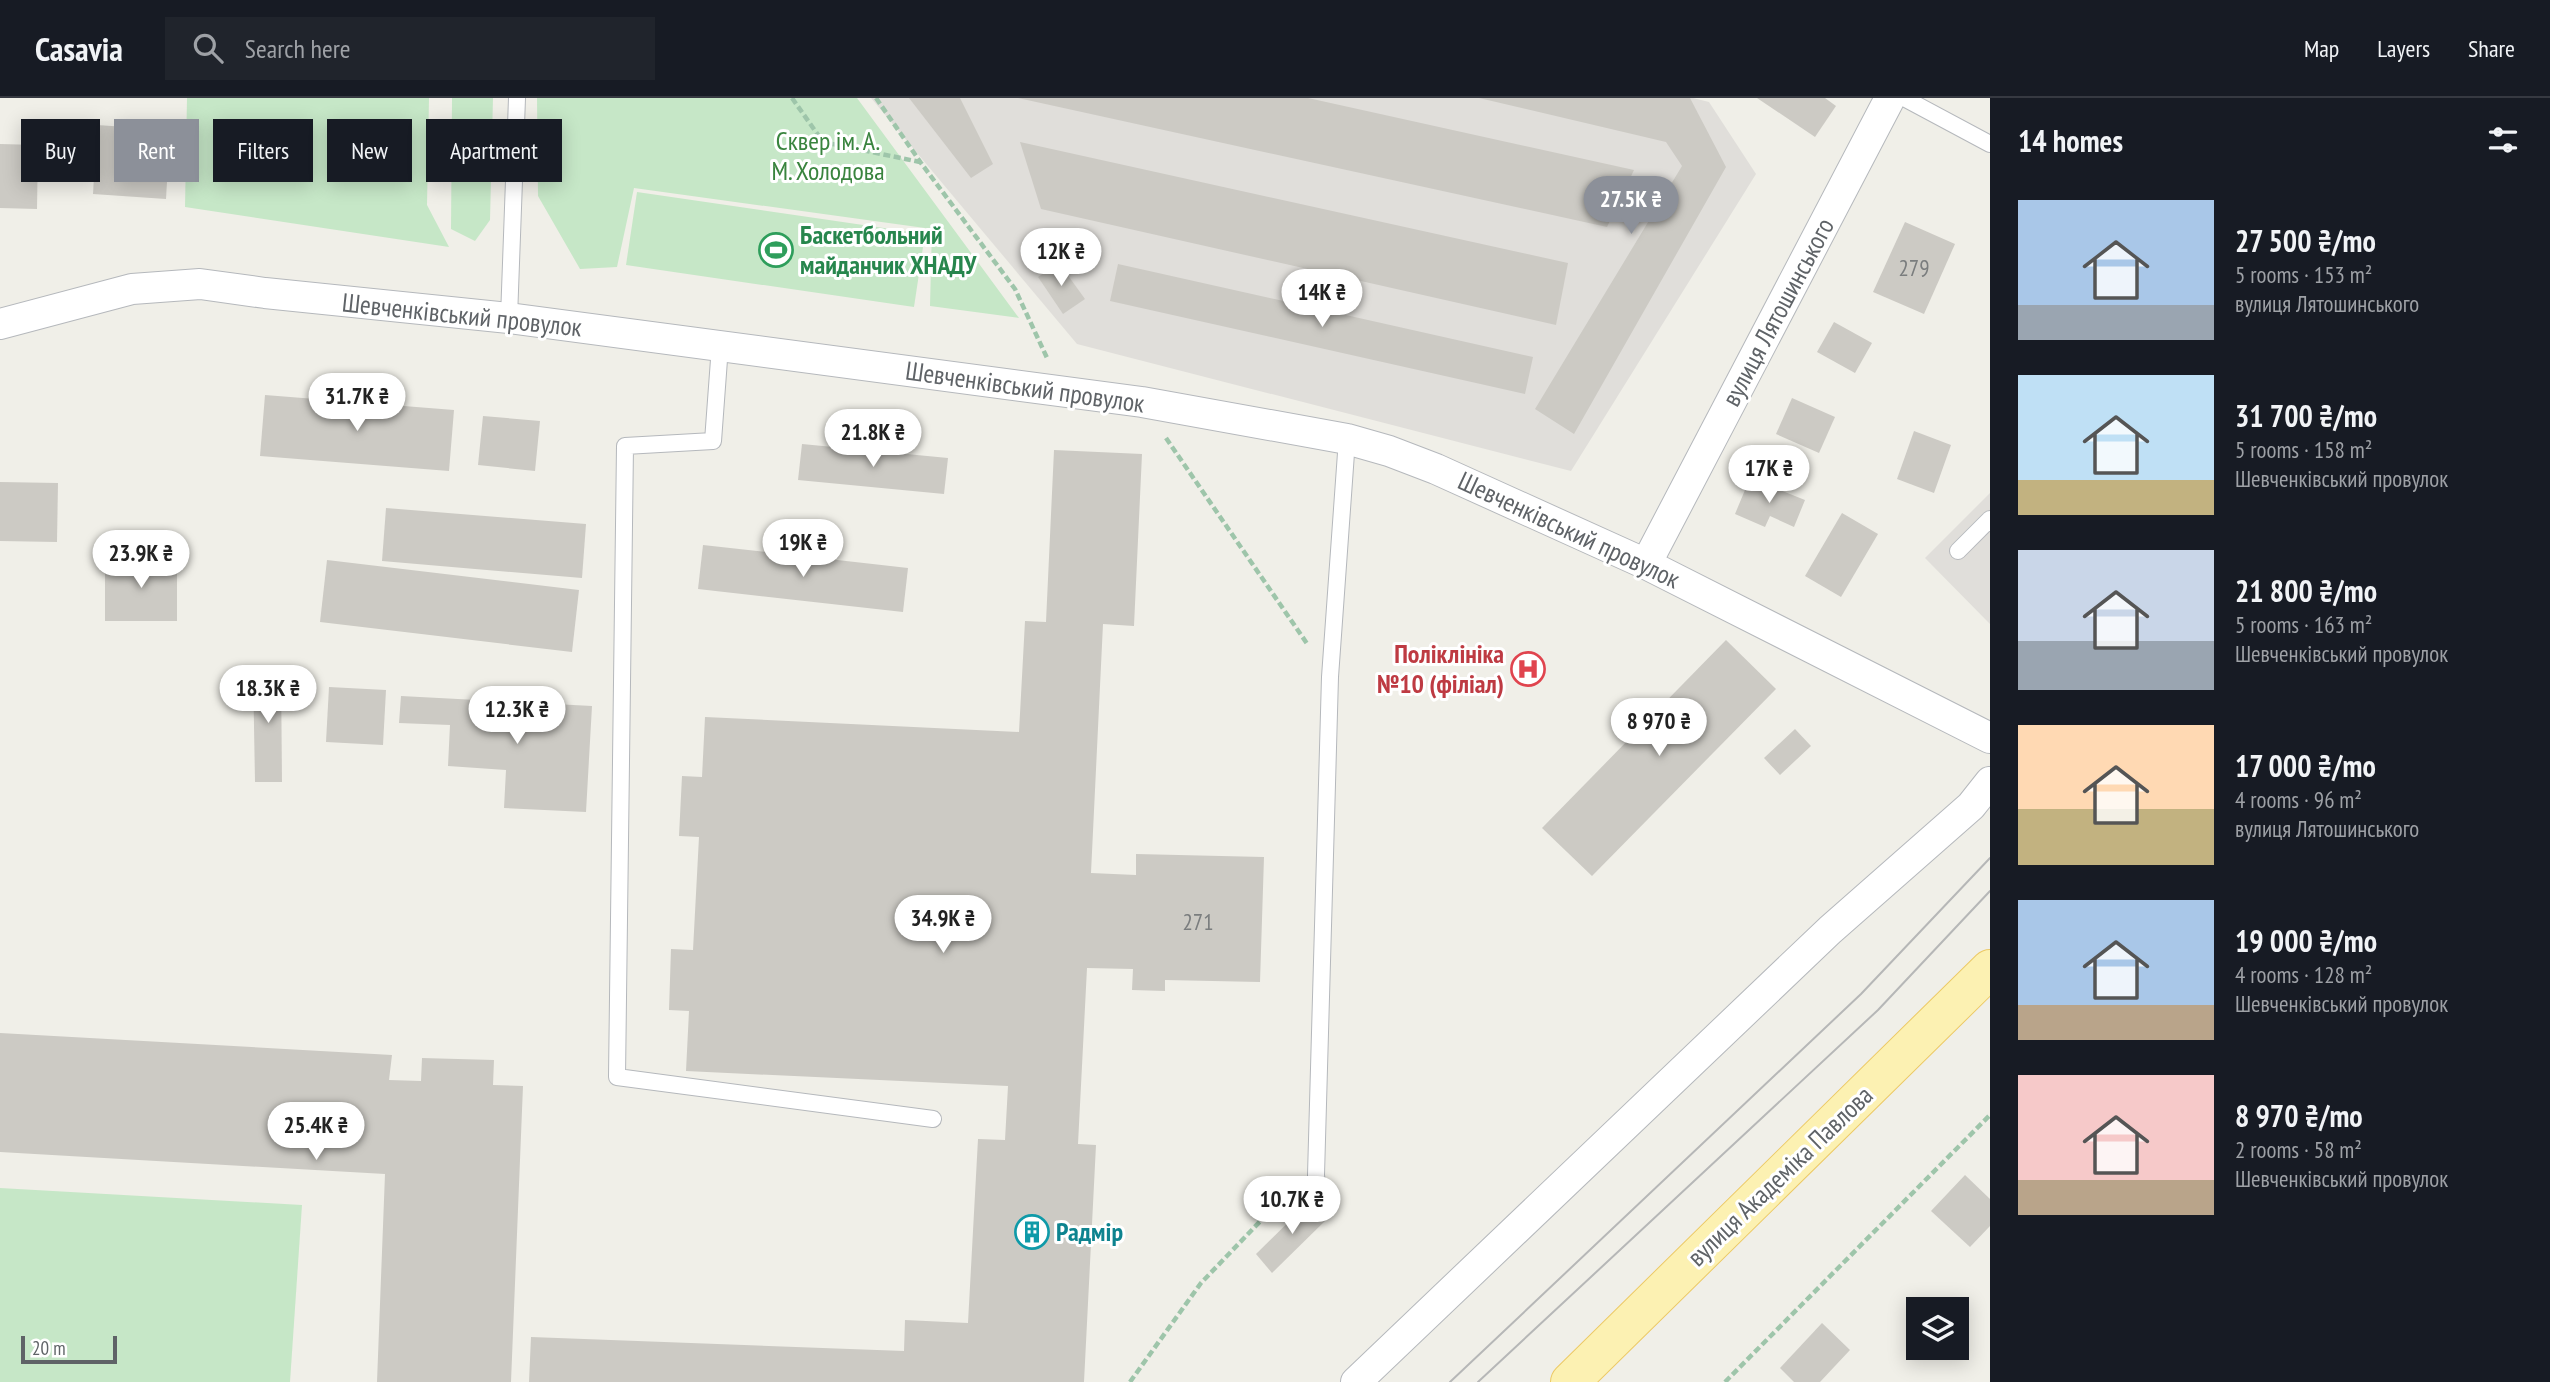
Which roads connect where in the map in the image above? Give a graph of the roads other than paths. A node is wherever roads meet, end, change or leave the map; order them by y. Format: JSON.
{"nodes":[{"id":1,"x":517,"y":98,"type":"edge"},
{"id":2,"x":1890,"y":98,"type":"edge"},
{"id":3,"x":1904,"y":98,"type":"edge"},
{"id":4,"x":1990,"y":144,"type":"edge"},
{"id":5,"x":509,"y":318,"type":"junction"},
{"id":6,"x":0,"y":324,"type":"edge"},
{"id":7,"x":720,"y":346,"type":"junction"},
{"id":8,"x":1347,"y":439,"type":"junction"},
{"id":9,"x":1990,"y":519,"type":"edge"},
{"id":10,"x":1958,"y":551,"type":"dead end"},
{"id":11,"x":1646,"y":564,"type":"junction"},
{"id":12,"x":1990,"y":738,"type":"edge"},
{"id":13,"x":1990,"y":782,"type":"edge"},
{"id":14,"x":1990,"y":969,"type":"edge"},
{"id":15,"x":933,"y":1119,"type":"dead end"},
{"id":16,"x":1320,"y":1209,"type":"dead end"},
{"id":17,"x":1356,"y":1382,"type":"edge"},
{"id":18,"x":1570,"y":1382,"type":"edge"}],
"edges":[{"from":1,"to":5,"type":"lane"},
{"from":2,"to":11,"type":"street","name":"вулиця Лятошинського"},
{"from":3,"to":4,"type":"lane"},
{"from":5,"to":6,"type":"street","name":"Шевченківський провулок"},
{"from":5,"to":7,"type":"street","name":"Шевченківський провулок"},
{"from":7,"to":8,"type":"street","name":"Шевченківський провулок"},
{"from":7,"to":15,"type":"lane"},
{"from":8,"to":11,"type":"street","name":"Шевченківський провулок"},
{"from":8,"to":16,"type":"lane"},
{"from":9,"to":10,"type":"lane"},
{"from":11,"to":12,"type":"street","name":"Шевченківський провулок"},
{"from":13,"to":17,"type":"street"},
{"from":14,"to":18,"type":"main road","name":"вулиця Академіка Павлова"}]}
